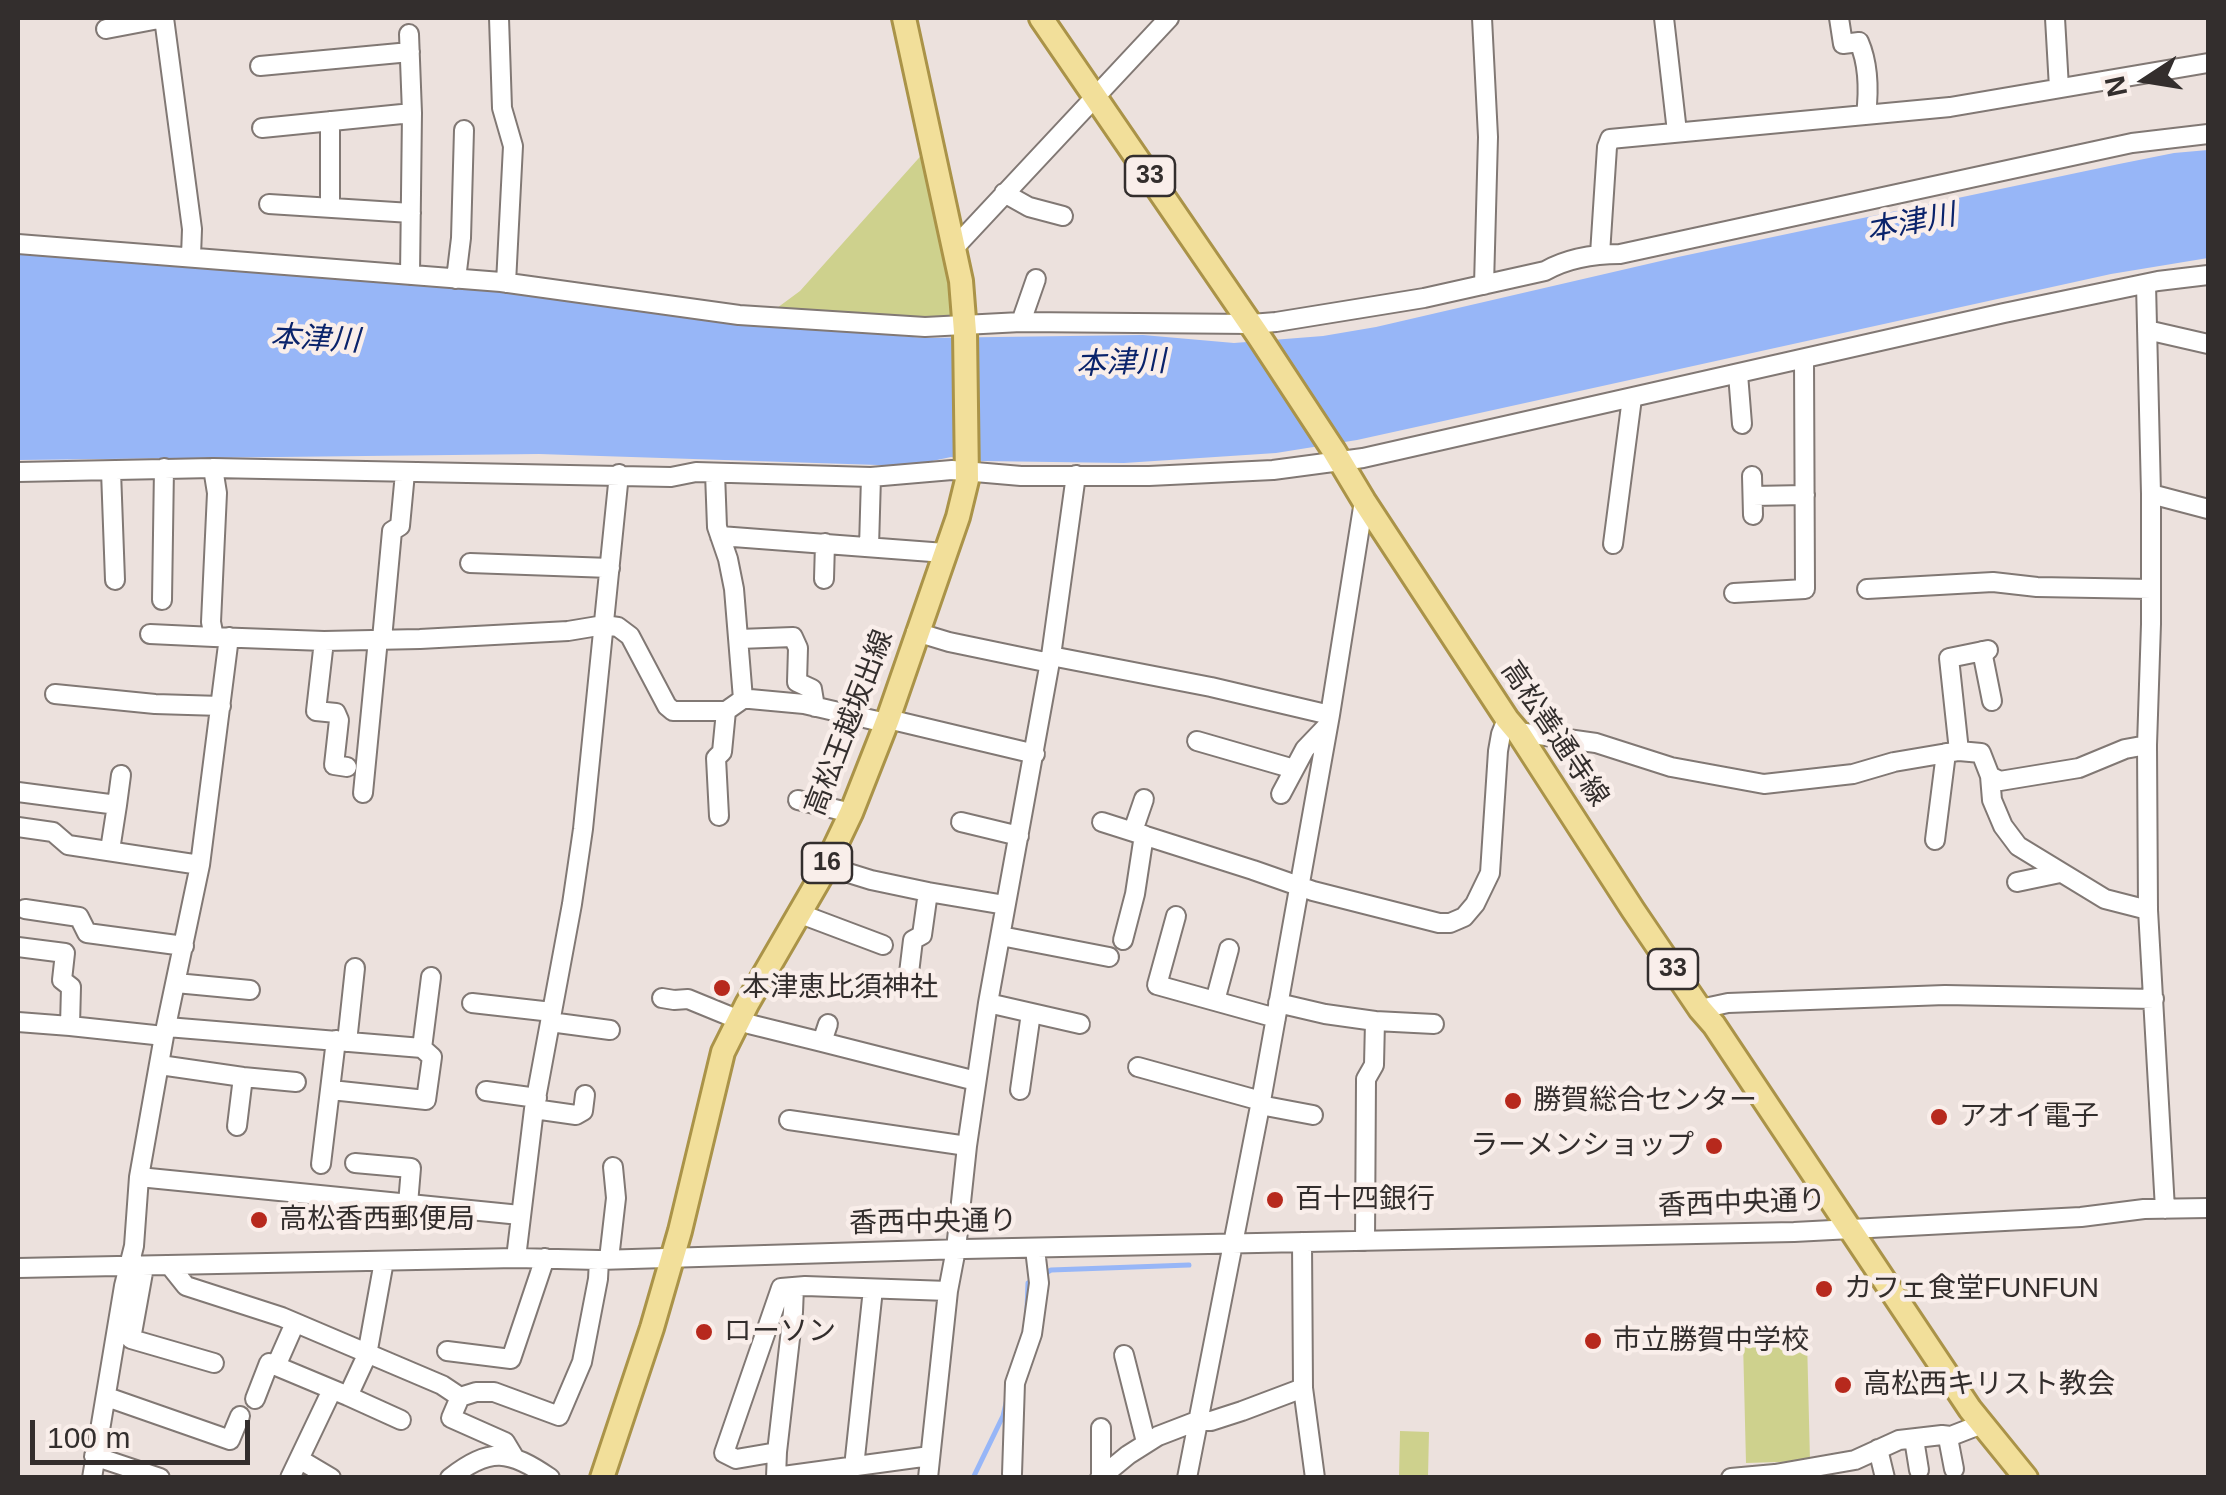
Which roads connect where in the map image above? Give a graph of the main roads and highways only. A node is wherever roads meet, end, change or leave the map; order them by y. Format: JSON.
{"nodes":[{"id":1,"x":904,"y":18,"type":"edge"},
{"id":2,"x":1041,"y":18,"type":"edge"},
{"id":3,"x":602,"y":1478,"type":"edge"},
{"id":4,"x":2026,"y":1478,"type":"edge"}],
"edges":[{"from":1,"to":3,"type":"main road","name":"高松王越坂出線","number":"16"},
{"from":2,"to":4,"type":"main road","name":"高松善通寺線","number":"33"}]}
